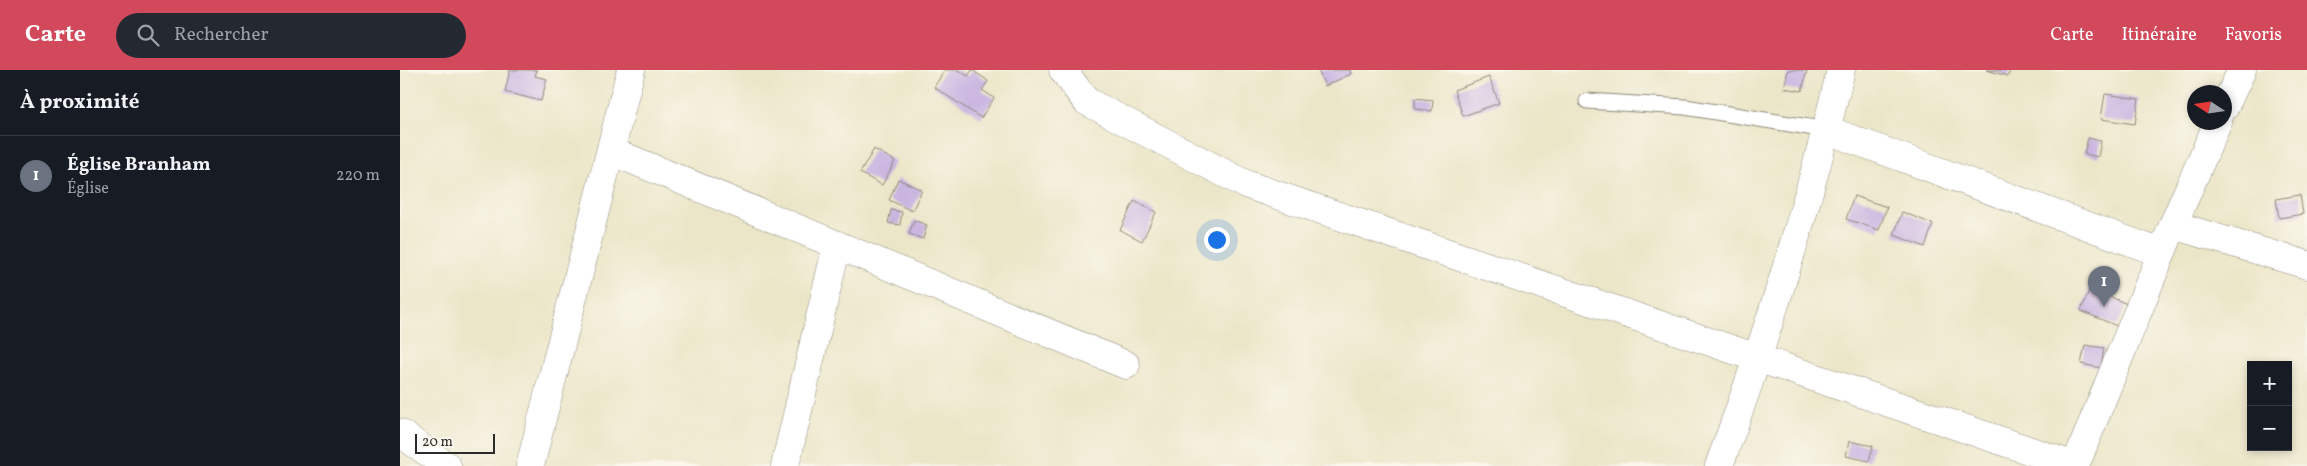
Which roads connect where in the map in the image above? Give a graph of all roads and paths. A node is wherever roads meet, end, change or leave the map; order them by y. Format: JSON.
{"nodes":[{"id":1,"x":632,"y":70,"type":"edge"},
{"id":2,"x":1063,"y":70,"type":"edge"},
{"id":3,"x":1842,"y":70,"type":"edge"},
{"id":4,"x":2242,"y":70,"type":"edge"},
{"id":5,"x":2232,"y":91,"type":"edge"},
{"id":6,"x":1587,"y":100,"type":"dead end"},
{"id":7,"x":1827,"y":130,"type":"junction"},
{"id":8,"x":2215,"y":130,"type":"edge"},
{"id":9,"x":611,"y":151,"type":"junction"},
{"id":10,"x":2173,"y":225,"type":"junction"},
{"id":11,"x":837,"y":244,"type":"junction"},
{"id":12,"x":2161,"y":253,"type":"junction"},
{"id":13,"x":2307,"y":265,"type":"edge"},
{"id":14,"x":1759,"y":358,"type":"junction"},
{"id":15,"x":1126,"y":365,"type":"dead end"},
{"id":16,"x":400,"y":433,"type":"edge"},
{"id":17,"x":447,"y":466,"type":"edge"},
{"id":18,"x":530,"y":466,"type":"edge"},
{"id":19,"x":785,"y":466,"type":"edge"},
{"id":20,"x":1719,"y":466,"type":"edge"},
{"id":21,"x":2075,"y":466,"type":"edge"}],
"edges":[{"from":1,"to":9,"type":"street"},
{"from":2,"to":14,"type":"street"},
{"from":3,"to":7,"type":"street"},
{"from":4,"to":5,"type":"street"},
{"from":6,"to":7,"type":"lane"},
{"from":7,"to":12,"type":"street"},
{"from":7,"to":14,"type":"street"},
{"from":8,"to":10,"type":"street"},
{"from":9,"to":11,"type":"street"},
{"from":9,"to":18,"type":"street"},
{"from":10,"to":12,"type":"street"},
{"from":10,"to":13,"type":"street"},
{"from":11,"to":15,"type":"street"},
{"from":11,"to":19,"type":"street"},
{"from":12,"to":21,"type":"street"},
{"from":14,"to":20,"type":"street"},
{"from":14,"to":21,"type":"street"},
{"from":16,"to":17,"type":"street"}]}
